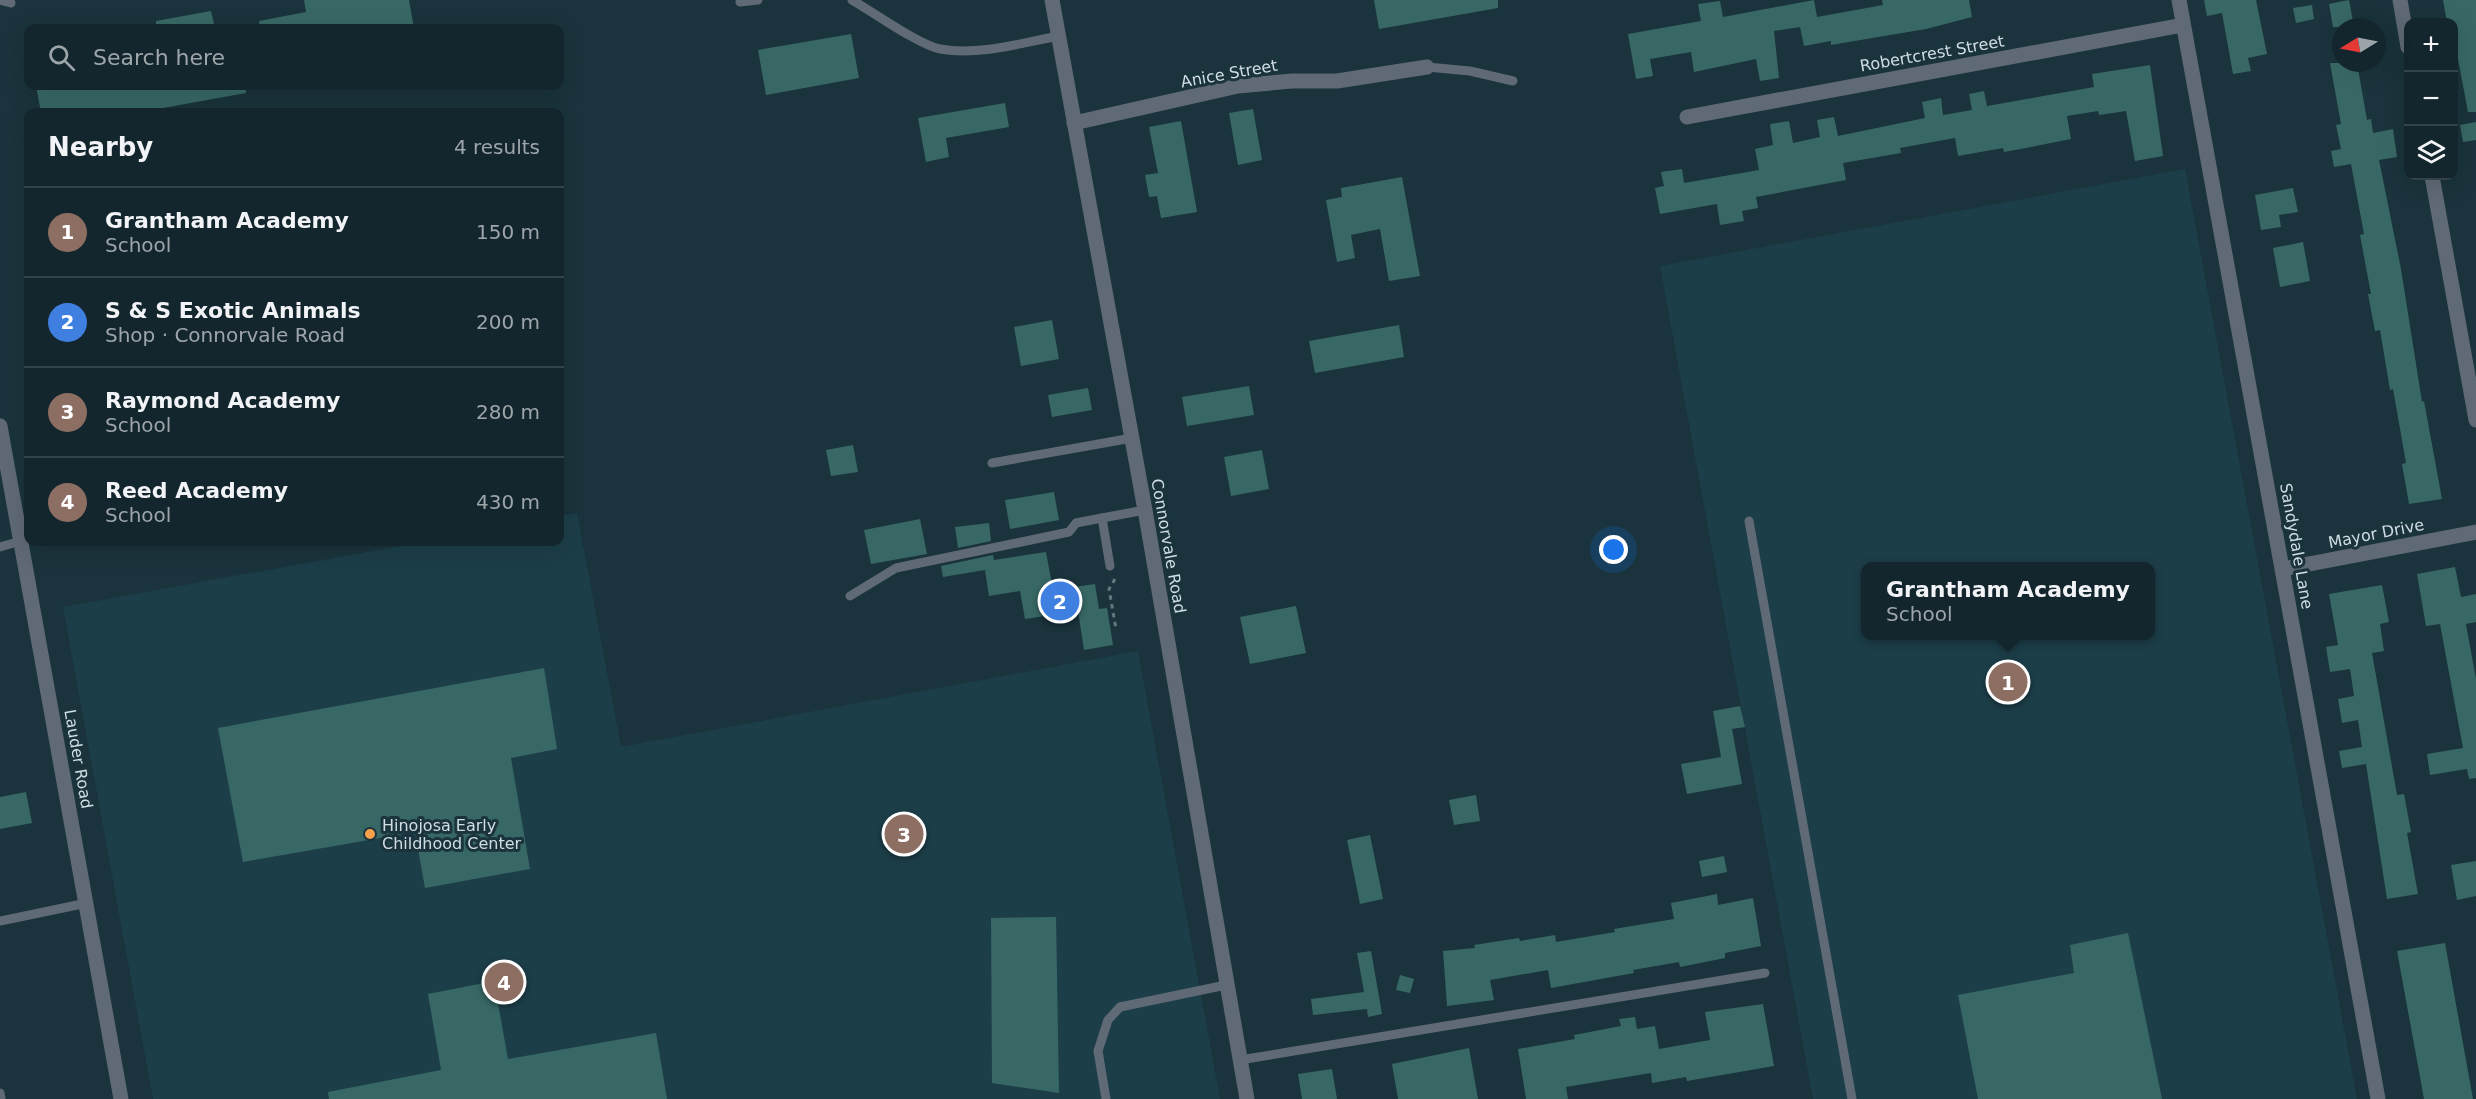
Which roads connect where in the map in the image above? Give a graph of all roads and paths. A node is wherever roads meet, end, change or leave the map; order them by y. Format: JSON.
{"nodes":[{"id":1,"x":0,"y":0,"type":"edge"},
{"id":2,"x":758,"y":0,"type":"edge"},
{"id":3,"x":852,"y":0,"type":"edge"},
{"id":4,"x":1052,"y":0,"type":"edge"},
{"id":5,"x":2179,"y":0,"type":"edge"},
{"id":6,"x":2400,"y":0,"type":"edge"},
{"id":7,"x":740,"y":2,"type":"dead end"},
{"id":8,"x":11,"y":3,"type":"dead end"},
{"id":9,"x":2404,"y":21,"type":"edge"},
{"id":10,"x":2183,"y":25,"type":"junction"},
{"id":11,"x":1059,"y":36,"type":"junction"},
{"id":12,"x":1427,"y":67,"type":"joint"},
{"id":13,"x":1513,"y":81,"type":"dead end"},
{"id":14,"x":1687,"y":117,"type":"dead end"},
{"id":15,"x":1074,"y":123,"type":"junction"},
{"id":16,"x":2433,"y":180,"type":"edge"},
{"id":17,"x":2476,"y":420,"type":"edge"},
{"id":18,"x":0,"y":426,"type":"edge"},
{"id":19,"x":1132,"y":438,"type":"junction"},
{"id":20,"x":992,"y":463,"type":"dead end"},
{"id":21,"x":1145,"y":510,"type":"junction"},
{"id":22,"x":1102,"y":518,"type":"junction"},
{"id":23,"x":1749,"y":521,"type":"dead end"},
{"id":24,"x":2476,"y":532,"type":"edge"},
{"id":25,"x":21,"y":541,"type":"junction"},
{"id":26,"x":0,"y":547,"type":"edge"},
{"id":27,"x":1110,"y":566,"type":"joint"},
{"id":28,"x":2283,"y":569,"type":"junction"},
{"id":29,"x":850,"y":596,"type":"dead end"},
{"id":30,"x":1112,"y":608,"type":"junction"},
{"id":31,"x":1107,"y":611,"type":"dead end"},
{"id":32,"x":1116,"y":629,"type":"dead end"},
{"id":33,"x":87,"y":903,"type":"junction"},
{"id":34,"x":0,"y":921,"type":"edge"},
{"id":35,"x":1765,"y":973,"type":"dead end"},
{"id":36,"x":1226,"y":985,"type":"junction"},
{"id":37,"x":1240,"y":1060,"type":"junction"},
{"id":38,"x":0,"y":1093,"type":"edge"},
{"id":39,"x":1,"y":1099,"type":"edge"},
{"id":40,"x":121,"y":1099,"type":"edge"},
{"id":41,"x":1106,"y":1099,"type":"edge"},
{"id":42,"x":1247,"y":1099,"type":"edge"},
{"id":43,"x":1852,"y":1099,"type":"edge"},
{"id":44,"x":2378,"y":1099,"type":"edge"}],
"edges":[{"from":1,"to":8,"type":"lane"},
{"from":2,"to":7,"type":"lane"},
{"from":3,"to":11,"type":"lane"},
{"from":4,"to":11,"type":"street","name":"Connorvale Road"},
{"from":5,"to":10,"type":"street","name":"Sandydale Lane"},
{"from":6,"to":9,"type":"street"},
{"from":10,"to":14,"type":"street","name":"Robertcrest Street"},
{"from":10,"to":28,"type":"street","name":"Sandydale Lane"},
{"from":11,"to":15,"type":"street","name":"Connorvale Road"},
{"from":12,"to":13,"type":"lane"},
{"from":12,"to":15,"type":"street","name":"Anice Street"},
{"from":15,"to":19,"type":"street","name":"Connorvale Road"},
{"from":16,"to":17,"type":"street"},
{"from":18,"to":25,"type":"street","name":"Lauder Road"},
{"from":19,"to":20,"type":"lane"},
{"from":19,"to":21,"type":"street","name":"Connorvale Road"},
{"from":21,"to":22,"type":"lane"},
{"from":21,"to":36,"type":"street","name":"Connorvale Road"},
{"from":22,"to":27,"type":"lane"},
{"from":22,"to":29,"type":"lane"},
{"from":23,"to":43,"type":"lane"},
{"from":24,"to":28,"type":"street","name":"Mayor Drive"},
{"from":25,"to":26,"type":"lane"},
{"from":25,"to":33,"type":"street","name":"Lauder Road"},
{"from":27,"to":30,"type":"path"},
{"from":28,"to":44,"type":"street","name":"Sandydale Lane"},
{"from":30,"to":31,"type":"path"},
{"from":30,"to":32,"type":"path"},
{"from":33,"to":34,"type":"lane"},
{"from":33,"to":40,"type":"street","name":"Lauder Road"},
{"from":35,"to":37,"type":"lane"},
{"from":36,"to":37,"type":"street","name":"Connorvale Road"},
{"from":36,"to":41,"type":"lane"},
{"from":37,"to":42,"type":"street","name":"Connorvale Road"},
{"from":38,"to":39,"type":"lane"}]}
